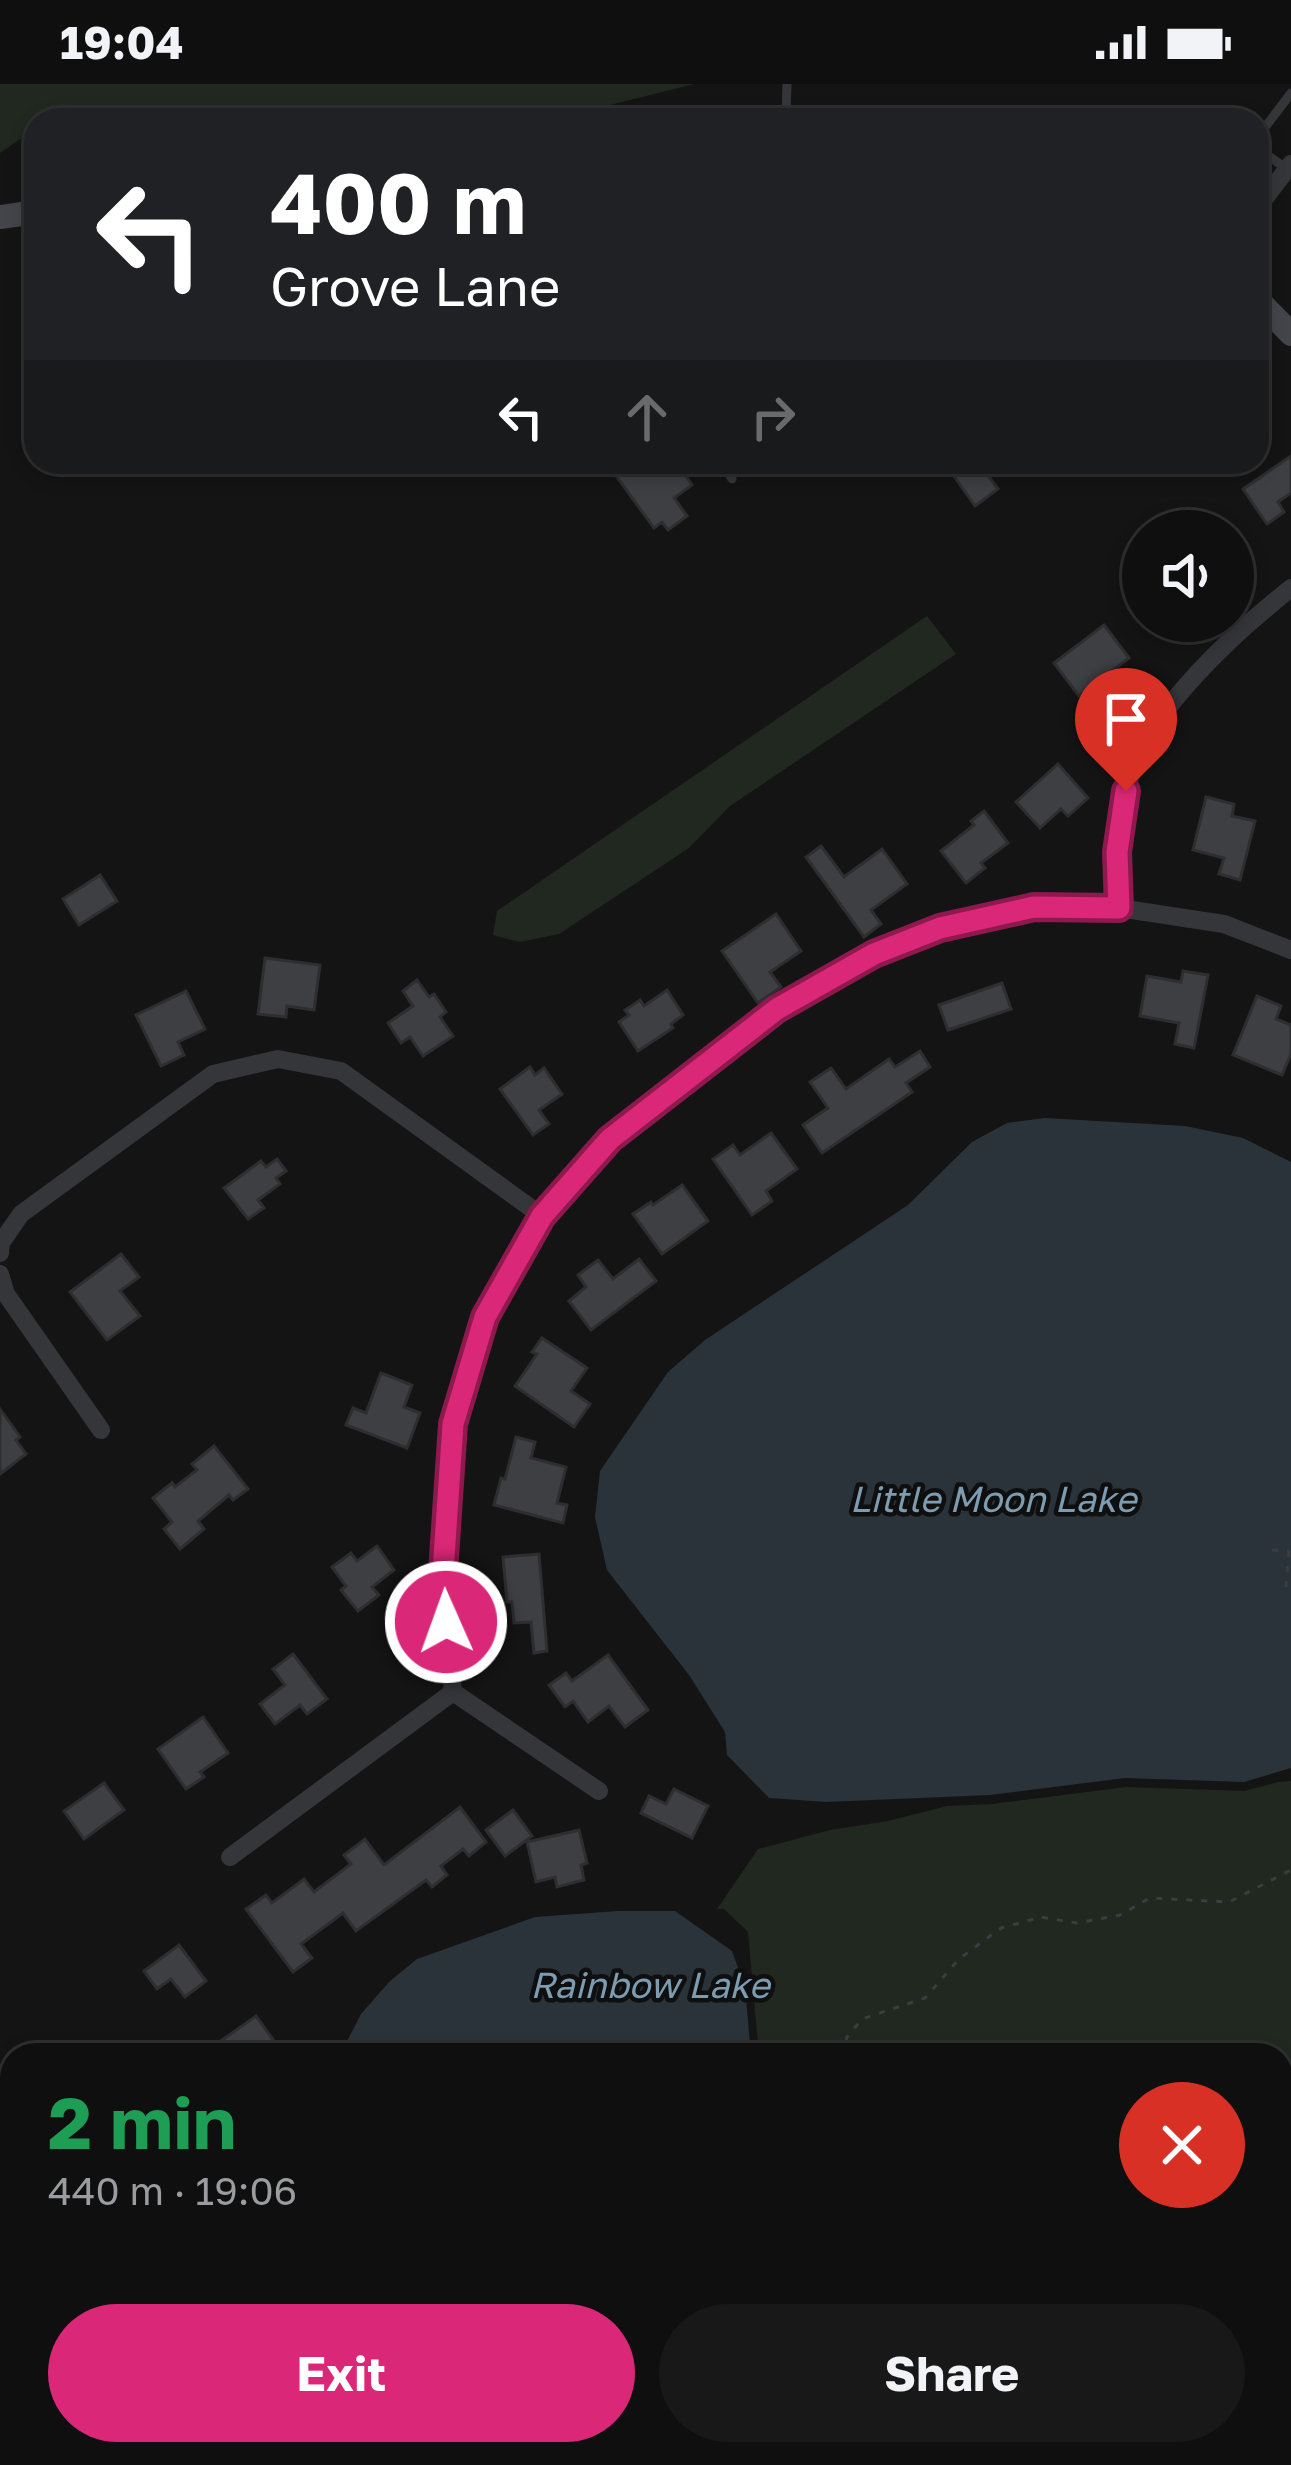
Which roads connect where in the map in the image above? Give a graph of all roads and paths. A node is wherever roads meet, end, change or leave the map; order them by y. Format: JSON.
{"nodes":[{"id":1,"x":1291,"y":93,"type":"edge"},
{"id":2,"x":1269,"y":122,"type":"edge"},
{"id":3,"x":1289,"y":166,"type":"edge"},
{"id":4,"x":1269,"y":192,"type":"edge"},
{"id":5,"x":1269,"y":311,"type":"edge"},
{"id":6,"x":1291,"y":334,"type":"edge"},
{"id":7,"x":730,"y":474,"type":"edge"},
{"id":8,"x":732,"y":478,"type":"dead end"},
{"id":9,"x":1291,"y":588,"type":"edge"},
{"id":10,"x":1119,"y":908,"type":"junction"},
{"id":11,"x":1291,"y":950,"type":"edge"},
{"id":12,"x":542,"y":1216,"type":"junction"},
{"id":13,"x":0,"y":1253,"type":"edge"},
{"id":14,"x":0,"y":1274,"type":"edge"},
{"id":15,"x":101,"y":1430,"type":"dead end"},
{"id":16,"x":1272,"y":1550,"type":"dead end"},
{"id":17,"x":1290,"y":1551,"type":"edge"},
{"id":18,"x":1286,"y":1586,"type":"dead end"},
{"id":19,"x":453,"y":1691,"type":"junction"},
{"id":20,"x":599,"y":1791,"type":"dead end"},
{"id":21,"x":230,"y":1857,"type":"dead end"},
{"id":22,"x":1291,"y":1870,"type":"edge"},
{"id":23,"x":845,"y":2043,"type":"edge"}],
"edges":[{"from":1,"to":2,"type":"lane"},
{"from":3,"to":4,"type":"street"},
{"from":5,"to":6,"type":"street"},
{"from":7,"to":8,"type":"lane"},
{"from":9,"to":10,"type":"street"},
{"from":10,"to":11,"type":"street"},
{"from":10,"to":12,"type":"street"},
{"from":12,"to":13,"type":"street"},
{"from":12,"to":19,"type":"street"},
{"from":14,"to":15,"type":"street"},
{"from":16,"to":17,"type":"path"},
{"from":17,"to":18,"type":"path"},
{"from":19,"to":20,"type":"street"},
{"from":19,"to":21,"type":"street"},
{"from":22,"to":23,"type":"path"}]}
